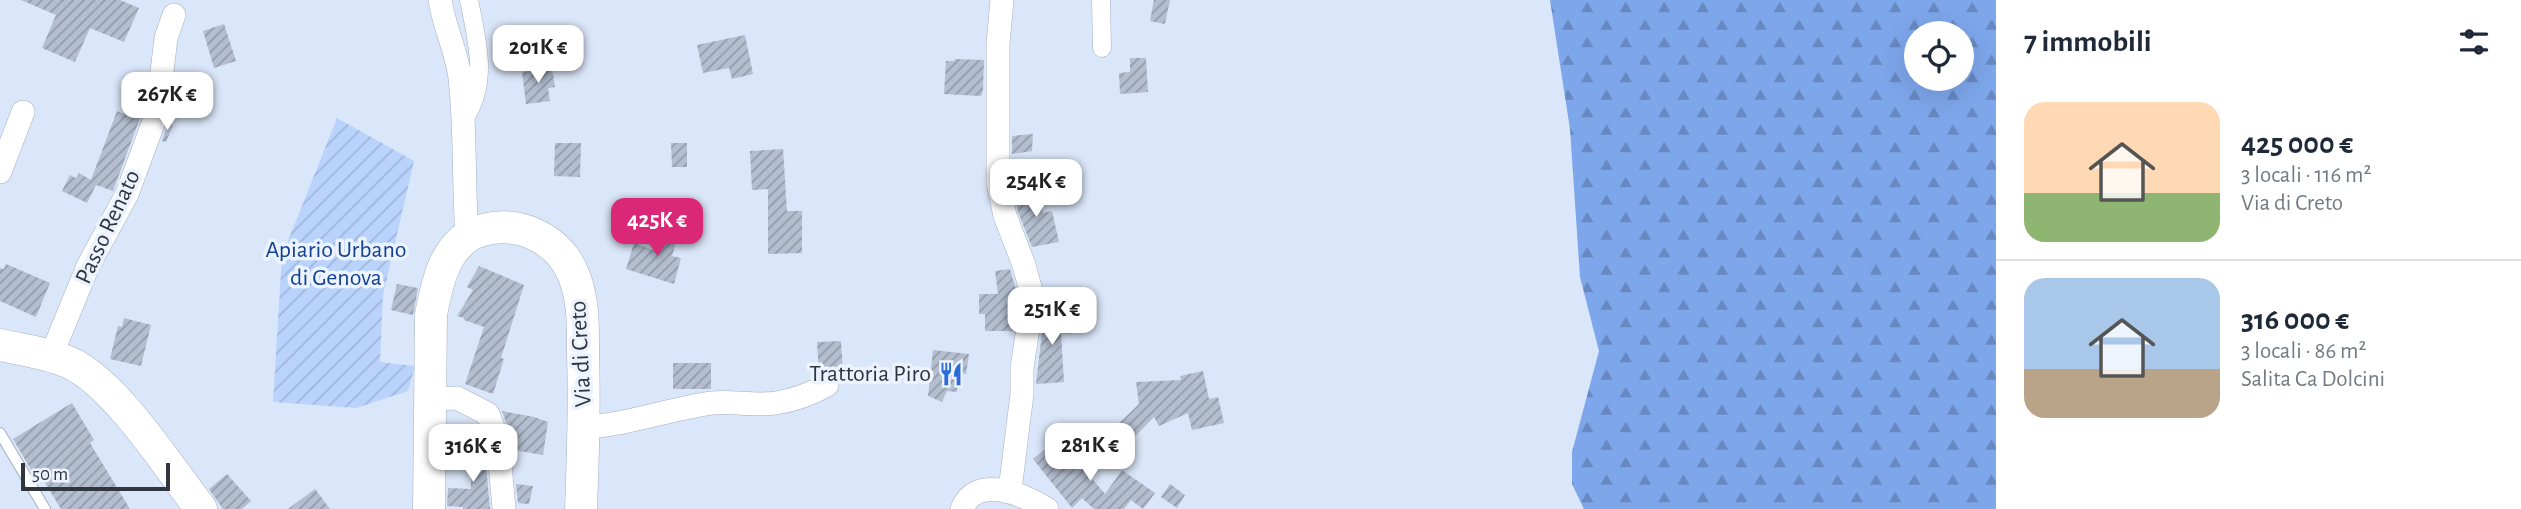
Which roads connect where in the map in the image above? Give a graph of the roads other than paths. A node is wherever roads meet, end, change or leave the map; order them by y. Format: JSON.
{"nodes":[{"id":1,"x":440,"y":0,"type":"edge"},
{"id":2,"x":469,"y":0,"type":"edge"},
{"id":3,"x":1003,"y":0,"type":"edge"},
{"id":4,"x":1101,"y":0,"type":"edge"},
{"id":5,"x":174,"y":15,"type":"dead end"},
{"id":6,"x":1102,"y":48,"type":"dead end"},
{"id":7,"x":23,"y":112,"type":"dead end"},
{"id":8,"x":464,"y":119,"type":"junction"},
{"id":9,"x":0,"y":172,"type":"edge"},
{"id":10,"x":467,"y":235,"type":"junction"},
{"id":11,"x":0,"y":345,"type":"edge"},
{"id":12,"x":51,"y":356,"type":"junction"},
{"id":13,"x":827,"y":385,"type":"dead end"},
{"id":14,"x":443,"y":399,"type":"junction"},
{"id":15,"x":584,"y":427,"type":"junction"},
{"id":16,"x":0,"y":433,"type":"edge"},
{"id":17,"x":1005,"y":443,"type":"dead end"},
{"id":18,"x":1005,"y":491,"type":"junction"},
{"id":19,"x":45,"y":509,"type":"edge"},
{"id":20,"x":201,"y":509,"type":"edge"},
{"id":21,"x":429,"y":509,"type":"edge"},
{"id":22,"x":504,"y":509,"type":"edge"},
{"id":23,"x":581,"y":509,"type":"edge"},
{"id":24,"x":962,"y":509,"type":"edge"},
{"id":25,"x":1047,"y":509,"type":"edge"}],
"edges":[{"from":1,"to":8,"type":"street"},
{"from":2,"to":8,"type":"street"},
{"from":3,"to":18,"type":"street"},
{"from":4,"to":6,"type":"street"},
{"from":5,"to":12,"type":"street","name":"Passo Renato"},
{"from":7,"to":9,"type":"street"},
{"from":8,"to":10,"type":"street"},
{"from":10,"to":14,"type":"main road"},
{"from":10,"to":15,"type":"main road","name":"Via di Creto"},
{"from":11,"to":12,"type":"main road"},
{"from":12,"to":20,"type":"main road"},
{"from":13,"to":15,"type":"street"},
{"from":14,"to":21,"type":"main road"},
{"from":14,"to":22,"type":"street"},
{"from":15,"to":23,"type":"main road","name":"Via di Creto"},
{"from":16,"to":19,"type":"lane"},
{"from":17,"to":18,"type":"lane"},
{"from":18,"to":24,"type":"street"},
{"from":18,"to":25,"type":"street"}]}
